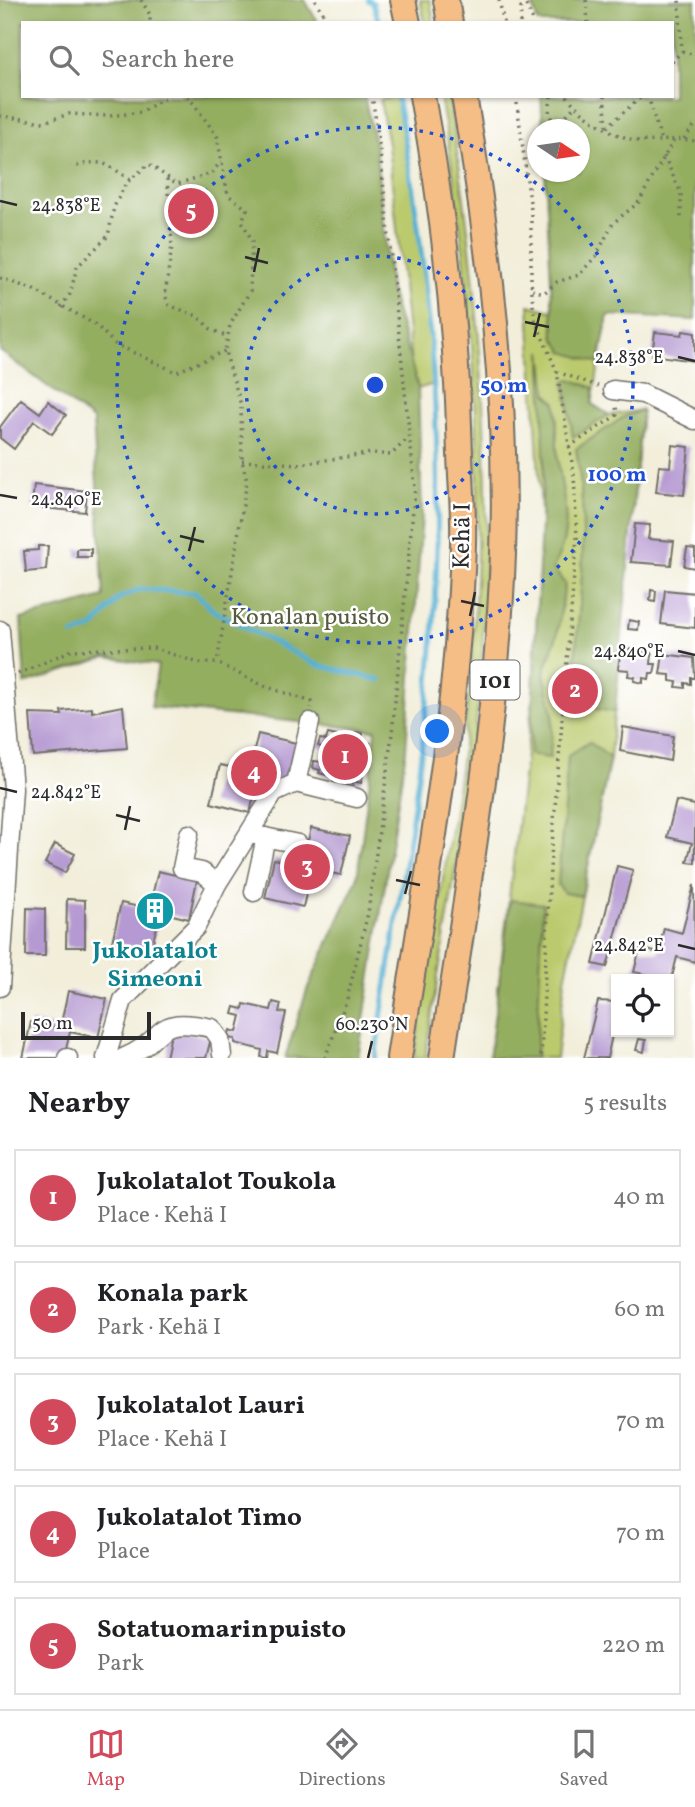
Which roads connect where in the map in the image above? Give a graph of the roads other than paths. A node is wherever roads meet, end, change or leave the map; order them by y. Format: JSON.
{"nodes":[{"id":1,"x":403,"y":0,"type":"edge"},
{"id":2,"x":446,"y":0,"type":"edge"},
{"id":3,"x":408,"y":21,"type":"edge"},
{"id":4,"x":450,"y":21,"type":"edge"},
{"id":5,"x":422,"y":98,"type":"edge"},
{"id":6,"x":464,"y":98,"type":"edge"},
{"id":7,"x":613,"y":390,"type":"road end"},
{"id":8,"x":695,"y":421,"type":"edge"},
{"id":9,"x":0,"y":630,"type":"edge"},
{"id":10,"x":310,"y":722,"type":"road end"},
{"id":11,"x":296,"y":783,"type":"junction"},
{"id":12,"x":357,"y":798,"type":"dead end"},
{"id":13,"x":189,"y":834,"type":"dead end"},
{"id":14,"x":257,"y":835,"type":"junction"},
{"id":15,"x":298,"y":845,"type":"dead end"},
{"id":16,"x":217,"y":884,"type":"junction"},
{"id":17,"x":254,"y":892,"type":"dead end"},
{"id":18,"x":0,"y":987,"type":"edge"},
{"id":19,"x":222,"y":1055,"type":"dead end"},
{"id":20,"x":106,"y":1058,"type":"edge"},
{"id":21,"x":123,"y":1058,"type":"edge"},
{"id":22,"x":399,"y":1058,"type":"edge"},
{"id":23,"x":442,"y":1058,"type":"edge"}],
"edges":[{"from":1,"to":3,"type":"highway"},
{"from":2,"to":4,"type":"highway"},
{"from":5,"to":22,"type":"highway","name":"Kehä I","number":"101"},
{"from":6,"to":23,"type":"highway","name":"Kehä I","number":"101"},
{"from":7,"to":8,"type":"street"},
{"from":9,"to":18,"type":"street"},
{"from":10,"to":11,"type":"street"},
{"from":11,"to":12,"type":"street"},
{"from":11,"to":14,"type":"street"},
{"from":13,"to":16,"type":"street"},
{"from":14,"to":15,"type":"street"},
{"from":14,"to":16,"type":"street"},
{"from":14,"to":17,"type":"street"},
{"from":16,"to":20,"type":"street"},
{"from":19,"to":21,"type":"street"}]}
